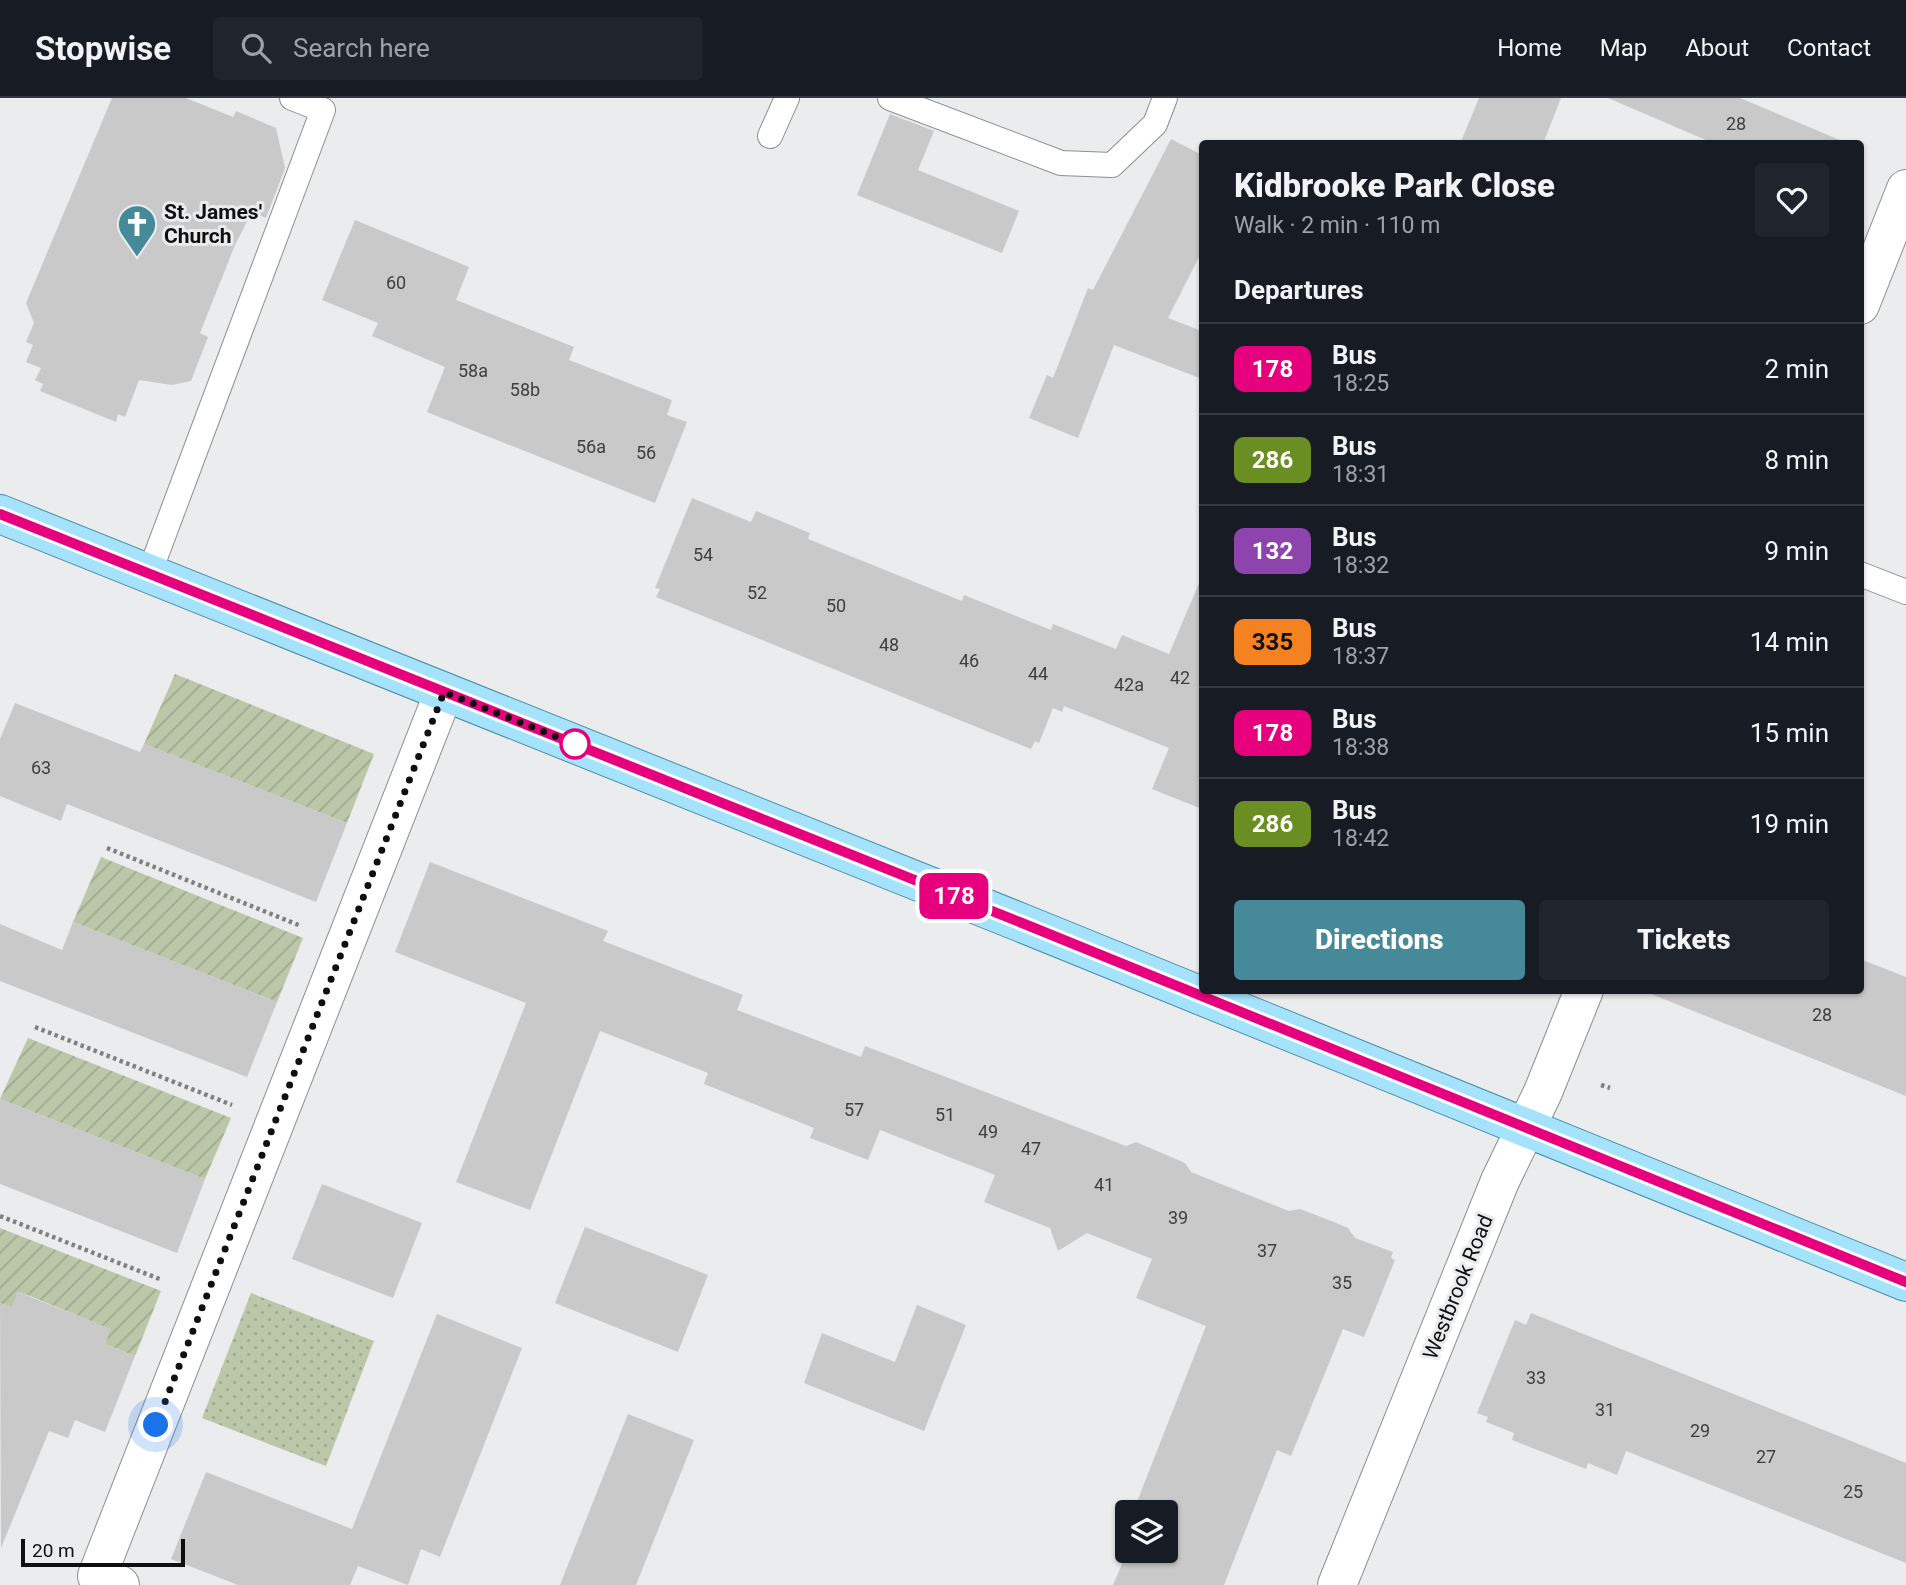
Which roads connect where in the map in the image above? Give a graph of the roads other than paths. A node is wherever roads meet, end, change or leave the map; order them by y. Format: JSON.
{"nodes":[{"id":1,"x":292,"y":98,"type":"edge"},
{"id":2,"x":787,"y":98,"type":"edge"},
{"id":3,"x":890,"y":98,"type":"edge"},
{"id":4,"x":1165,"y":98,"type":"edge"},
{"id":5,"x":770,"y":136,"type":"dead end"},
{"id":6,"x":1906,"y":189,"type":"edge"},
{"id":7,"x":1864,"y":295,"type":"edge"},
{"id":8,"x":0,"y":514,"type":"edge"},
{"id":9,"x":149,"y":574,"type":"junction"},
{"id":10,"x":1864,"y":576,"type":"edge"},
{"id":11,"x":1906,"y":592,"type":"edge"},
{"id":12,"x":444,"y":692,"type":"junction"},
{"id":13,"x":1582,"y":994,"type":"edge"},
{"id":14,"x":1526,"y":1128,"type":"junction"},
{"id":15,"x":1906,"y":1282,"type":"edge"},
{"id":16,"x":120,"y":1585,"type":"edge"},
{"id":17,"x":1337,"y":1585,"type":"edge"}],
"edges":[{"from":1,"to":9,"type":"lane"},
{"from":2,"to":5,"type":"lane"},
{"from":3,"to":4,"type":"lane"},
{"from":6,"to":7,"type":"street"},
{"from":8,"to":9,"type":"main road"},
{"from":9,"to":12,"type":"main road"},
{"from":10,"to":11,"type":"lane"},
{"from":12,"to":14,"type":"main road"},
{"from":12,"to":16,"type":"street"},
{"from":13,"to":14,"type":"street","name":"Westbrook Road"},
{"from":14,"to":15,"type":"main road"},
{"from":14,"to":17,"type":"street","name":"Westbrook Road"}]}
